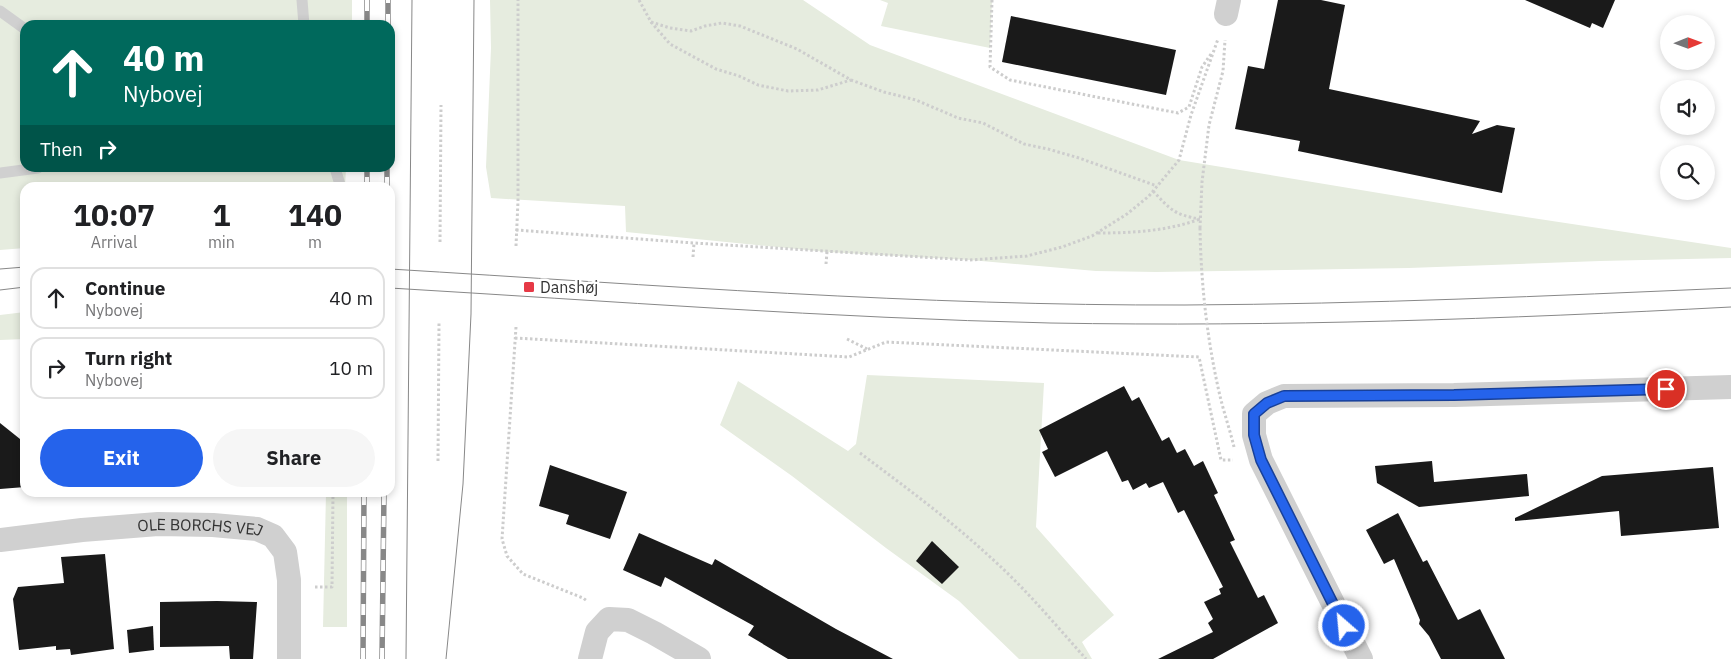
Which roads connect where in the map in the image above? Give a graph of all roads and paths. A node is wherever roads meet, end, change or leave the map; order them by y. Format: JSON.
{"nodes":[{"id":1,"x":302,"y":0,"type":"edge"},
{"id":2,"x":518,"y":0,"type":"edge"},
{"id":3,"x":639,"y":0,"type":"edge"},
{"id":4,"x":992,"y":0,"type":"edge"},
{"id":5,"x":1228,"y":7,"type":"edge"},
{"id":6,"x":0,"y":11,"type":"edge"},
{"id":7,"x":304,"y":20,"type":"edge"},
{"id":8,"x":652,"y":22,"type":"junction"},
{"id":9,"x":20,"y":25,"type":"edge"},
{"id":10,"x":1214,"y":49,"type":"junction"},
{"id":11,"x":852,"y":80,"type":"junction"},
{"id":12,"x":441,"y":104,"type":"dead end"},
{"id":13,"x":20,"y":170,"type":"edge"},
{"id":14,"x":0,"y":172,"type":"edge"},
{"id":15,"x":1157,"y":186,"type":"junction"},
{"id":16,"x":1153,"y":191,"type":"junction"},
{"id":17,"x":1200,"y":219,"type":"junction"},
{"id":18,"x":516,"y":230,"type":"junction"},
{"id":19,"x":1097,"y":233,"type":"junction"},
{"id":20,"x":440,"y":242,"type":"dead end"},
{"id":21,"x":694,"y":244,"type":"junction"},
{"id":22,"x":516,"y":246,"type":"dead end"},
{"id":23,"x":827,"y":252,"type":"junction"},
{"id":24,"x":693,"y":256,"type":"dead end"},
{"id":25,"x":826,"y":264,"type":"dead end"},
{"id":26,"x":439,"y":323,"type":"dead end"},
{"id":27,"x":516,"y":327,"type":"dead end"},
{"id":28,"x":515,"y":338,"type":"junction"},
{"id":29,"x":847,"y":338,"type":"dead end"},
{"id":30,"x":868,"y":350,"type":"junction"},
{"id":31,"x":1731,"y":387,"type":"edge"},
{"id":32,"x":1234,"y":447,"type":"dead end"},
{"id":33,"x":860,"y":453,"type":"dead end"},
{"id":34,"x":1261,"y":460,"type":"junction"},
{"id":35,"x":438,"y":461,"type":"dead end"},
{"id":36,"x":333,"y":497,"type":"edge"},
{"id":37,"x":0,"y":540,"type":"edge"},
{"id":38,"x":320,"y":587,"type":"dead end"},
{"id":39,"x":609,"y":620,"type":"junction"},
{"id":40,"x":289,"y":659,"type":"edge"},
{"id":41,"x":590,"y":659,"type":"edge"},
{"id":42,"x":699,"y":659,"type":"edge"},
{"id":43,"x":1086,"y":659,"type":"edge"},
{"id":44,"x":1360,"y":659,"type":"edge"}],
"edges":[{"from":1,"to":7,"type":"lane"},
{"from":2,"to":18,"type":"path"},
{"from":3,"to":8,"type":"path"},
{"from":4,"to":10,"type":"path"},
{"from":5,"to":10,"type":"path"},
{"from":5,"to":17,"type":"path"},
{"from":6,"to":9,"type":"lane"},
{"from":8,"to":11,"type":"path"},
{"from":8,"to":11,"type":"path"},
{"from":10,"to":15,"type":"path"},
{"from":11,"to":15,"type":"path"},
{"from":12,"to":20,"type":"path"},
{"from":13,"to":14,"type":"lane"},
{"from":15,"to":16,"type":"path"},
{"from":16,"to":17,"type":"path"},
{"from":16,"to":19,"type":"path"},
{"from":17,"to":19,"type":"path"},
{"from":17,"to":32,"type":"path","bridge":true},
{"from":18,"to":21,"type":"path"},
{"from":18,"to":22,"type":"path"},
{"from":19,"to":23,"type":"path"},
{"from":21,"to":23,"type":"path"},
{"from":21,"to":24,"type":"path"},
{"from":23,"to":25,"type":"path"},
{"from":26,"to":35,"type":"path"},
{"from":27,"to":28,"type":"path"},
{"from":28,"to":30,"type":"path"},
{"from":28,"to":39,"type":"path"},
{"from":29,"to":30,"type":"path"},
{"from":30,"to":34,"type":"path"},
{"from":31,"to":34,"type":"street"},
{"from":33,"to":43,"type":"path"},
{"from":34,"to":44,"type":"street"},
{"from":36,"to":38,"type":"path"},
{"from":37,"to":40,"type":"street","name":"OLE BORCHS VEJ"},
{"from":39,"to":41,"type":"street"},
{"from":39,"to":42,"type":"street"}]}
